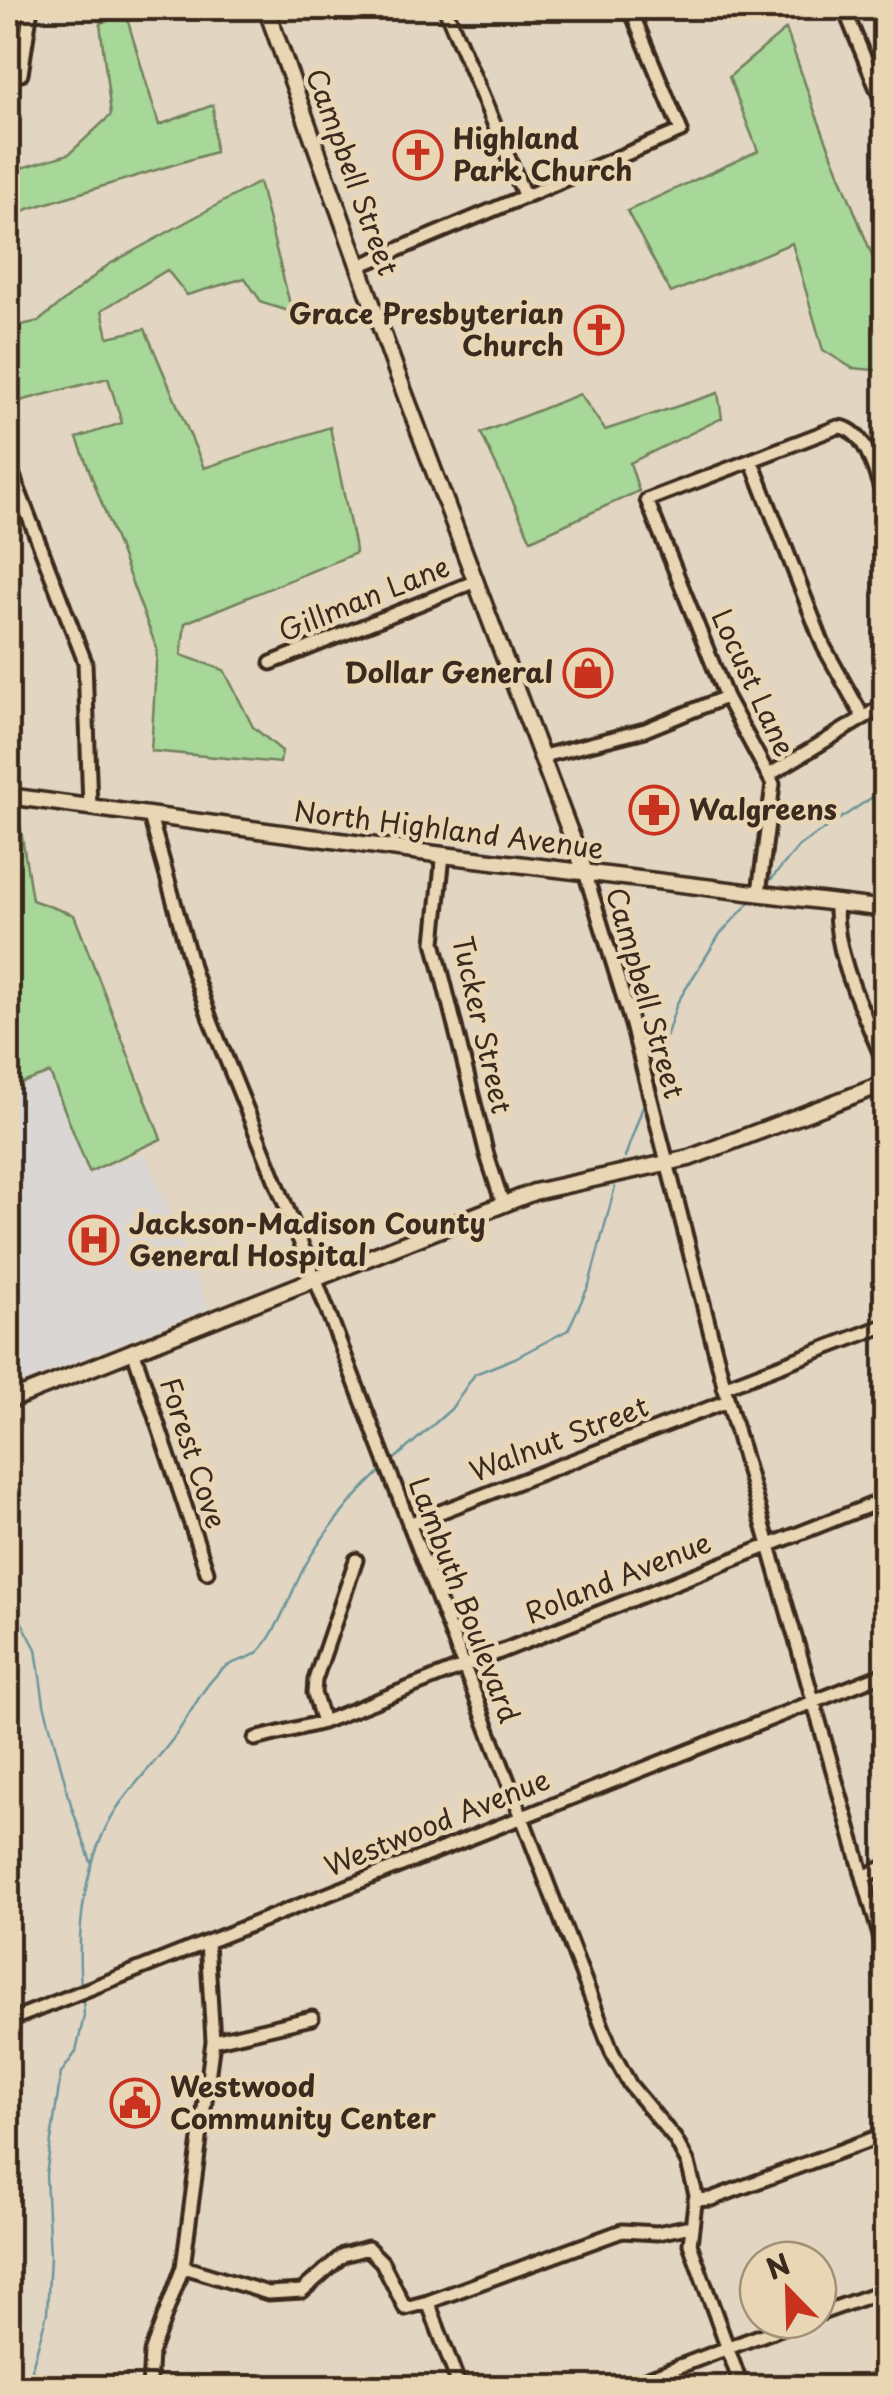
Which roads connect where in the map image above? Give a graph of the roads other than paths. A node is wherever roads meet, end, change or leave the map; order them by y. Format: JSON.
{"nodes":[{"id":1,"x":32,"y":8,"type":"edge"},
{"id":2,"x":266,"y":8,"type":"edge"},
{"id":3,"x":445,"y":8,"type":"edge"},
{"id":4,"x":630,"y":8,"type":"edge"},
{"id":5,"x":844,"y":8,"type":"edge"},
{"id":6,"x":22,"y":74,"type":"dead end"},
{"id":7,"x":885,"y":106,"type":"edge"},
{"id":8,"x":525,"y":197,"type":"junction"},
{"id":9,"x":358,"y":266,"type":"junction"},
{"id":10,"x":752,"y":462,"type":"junction"},
{"id":11,"x":8,"y":463,"type":"edge"},
{"id":12,"x":886,"y":503,"type":"edge"},
{"id":13,"x":476,"y":581,"type":"junction"},
{"id":14,"x":272,"y":663,"type":"dead end"},
{"id":15,"x":726,"y":696,"type":"junction"},
{"id":16,"x":886,"y":704,"type":"edge"},
{"id":17,"x":863,"y":717,"type":"junction"},
{"id":18,"x":543,"y":756,"type":"junction"},
{"id":19,"x":769,"y":776,"type":"junction"},
{"id":20,"x":8,"y":796,"type":"edge"},
{"id":21,"x":90,"y":807,"type":"junction"},
{"id":22,"x":150,"y":816,"type":"junction"},
{"id":23,"x":442,"y":855,"type":"junction"},
{"id":24,"x":584,"y":872,"type":"junction"},
{"id":25,"x":755,"y":893,"type":"junction"},
{"id":26,"x":836,"y":903,"type":"junction"},
{"id":27,"x":886,"y":909,"type":"edge"},
{"id":28,"x":886,"y":1067,"type":"edge"},
{"id":29,"x":886,"y":1083,"type":"edge"},
{"id":30,"x":666,"y":1164,"type":"junction"},
{"id":31,"x":504,"y":1204,"type":"junction"},
{"id":32,"x":315,"y":1278,"type":"junction"},
{"id":33,"x":886,"y":1325,"type":"edge"},
{"id":34,"x":133,"y":1350,"type":"junction"},
{"id":35,"x":724,"y":1387,"type":"junction"},
{"id":36,"x":8,"y":1400,"type":"edge"},
{"id":37,"x":728,"y":1400,"type":"junction"},
{"id":38,"x":886,"y":1499,"type":"edge"},
{"id":39,"x":408,"y":1524,"type":"junction"},
{"id":40,"x":768,"y":1545,"type":"junction"},
{"id":41,"x":356,"y":1560,"type":"dead end"},
{"id":42,"x":206,"y":1572,"type":"dead end"},
{"id":43,"x":462,"y":1668,"type":"junction"},
{"id":44,"x":886,"y":1673,"type":"edge"},
{"id":45,"x":811,"y":1701,"type":"junction"},
{"id":46,"x":323,"y":1722,"type":"junction"},
{"id":47,"x":256,"y":1740,"type":"dead end"},
{"id":48,"x":519,"y":1816,"type":"junction"},
{"id":49,"x":886,"y":1866,"type":"edge"},
{"id":50,"x":864,"y":1877,"type":"junction"},
{"id":51,"x":208,"y":1942,"type":"junction"},
{"id":52,"x":886,"y":1957,"type":"edge"},
{"id":53,"x":312,"y":2018,"type":"dead end"},
{"id":54,"x":8,"y":2021,"type":"edge"},
{"id":55,"x":212,"y":2041,"type":"junction"},
{"id":56,"x":886,"y":2134,"type":"edge"},
{"id":57,"x":695,"y":2200,"type":"junction"},
{"id":58,"x":691,"y":2226,"type":"junction"},
{"id":59,"x":183,"y":2267,"type":"junction"},
{"id":60,"x":886,"y":2290,"type":"edge"},
{"id":61,"x":428,"y":2302,"type":"junction"},
{"id":62,"x":838,"y":2307,"type":"edge"},
{"id":63,"x":746,"y":2340,"type":"edge"},
{"id":64,"x":726,"y":2347,"type":"junction"},
{"id":65,"x":149,"y":2388,"type":"edge"},
{"id":66,"x":460,"y":2388,"type":"edge"},
{"id":67,"x":622,"y":2388,"type":"edge"},
{"id":68,"x":742,"y":2388,"type":"edge"}],
"edges":[{"from":1,"to":6,"type":"street"},
{"from":2,"to":9,"type":"main road","name":"Campbell Street"},
{"from":3,"to":8,"type":"street"},
{"from":4,"to":8,"type":"street"},
{"from":5,"to":7,"type":"street"},
{"from":8,"to":9,"type":"street"},
{"from":9,"to":13,"type":"main road","name":"Campbell Street"},
{"from":10,"to":12,"type":"street"},
{"from":10,"to":15,"type":"street","name":"Locust Lane"},
{"from":10,"to":17,"type":"street"},
{"from":11,"to":21,"type":"street"},
{"from":13,"to":14,"type":"street","name":"Gillman Lane"},
{"from":13,"to":18,"type":"main road","name":"Campbell Street"},
{"from":15,"to":18,"type":"street"},
{"from":15,"to":19,"type":"street","name":"Locust Lane"},
{"from":16,"to":17,"type":"street"},
{"from":17,"to":19,"type":"street"},
{"from":18,"to":24,"type":"main road","name":"Campbell Street"},
{"from":19,"to":25,"type":"street","name":"Locust Lane"},
{"from":20,"to":21,"type":"main road","name":"North Highland Avenue"},
{"from":21,"to":22,"type":"main road","name":"North Highland Avenue"},
{"from":22,"to":23,"type":"main road","name":"North Highland Avenue"},
{"from":22,"to":32,"type":"street","name":"Lambuth Boulevard"},
{"from":23,"to":24,"type":"main road","name":"North Highland Avenue"},
{"from":23,"to":31,"type":"street","name":"Tucker Street"},
{"from":24,"to":25,"type":"main road","name":"North Highland Avenue"},
{"from":24,"to":30,"type":"street","name":"Campbell Street"},
{"from":25,"to":26,"type":"main road","name":"North Highland Avenue"},
{"from":26,"to":27,"type":"main road","name":"North Highland Avenue"},
{"from":26,"to":28,"type":"street"},
{"from":29,"to":30,"type":"main road"},
{"from":30,"to":31,"type":"main road"},
{"from":30,"to":35,"type":"street","name":"Campbell Street"},
{"from":31,"to":32,"type":"main road"},
{"from":32,"to":34,"type":"main road"},
{"from":32,"to":39,"type":"street","name":"Lambuth Boulevard"},
{"from":33,"to":35,"type":"street"},
{"from":34,"to":36,"type":"main road"},
{"from":34,"to":42,"type":"street","name":"Forest Cove"},
{"from":35,"to":37,"type":"street","name":"Campbell Street"},
{"from":37,"to":39,"type":"street","name":"Walnut Street"},
{"from":37,"to":40,"type":"street","name":"Campbell Street"},
{"from":38,"to":40,"type":"street","name":"Roland Avenue"},
{"from":39,"to":43,"type":"street","name":"Lambuth Boulevard"},
{"from":40,"to":43,"type":"street","name":"Roland Avenue"},
{"from":40,"to":45,"type":"street","name":"Campbell Street"},
{"from":41,"to":46,"type":"street"},
{"from":43,"to":46,"type":"street","name":"Roland Avenue"},
{"from":43,"to":48,"type":"street","name":"Lambuth Boulevard"},
{"from":44,"to":45,"type":"street","name":"Westwood Avenue"},
{"from":45,"to":48,"type":"street","name":"Westwood Avenue"},
{"from":45,"to":50,"type":"street","name":"Campbell Street"},
{"from":46,"to":47,"type":"street","name":"Roland Avenue"},
{"from":48,"to":51,"type":"street","name":"Westwood Avenue"},
{"from":48,"to":57,"type":"street","name":"Lambuth Boulevard"},
{"from":49,"to":50,"type":"street"},
{"from":50,"to":52,"type":"street","name":"Campbell Street"},
{"from":51,"to":54,"type":"street","name":"Westwood Avenue"},
{"from":51,"to":55,"type":"street"},
{"from":53,"to":55,"type":"street"},
{"from":55,"to":59,"type":"street"},
{"from":56,"to":57,"type":"street"},
{"from":57,"to":58,"type":"street","name":"Lambuth Boulevard"},
{"from":58,"to":61,"type":"street"},
{"from":58,"to":64,"type":"street","name":"Lambuth Boulevard"},
{"from":59,"to":61,"type":"street"},
{"from":59,"to":65,"type":"street"},
{"from":60,"to":62,"type":"street"},
{"from":61,"to":66,"type":"street"},
{"from":63,"to":64,"type":"street"},
{"from":64,"to":67,"type":"street"},
{"from":64,"to":68,"type":"street","name":"Lambuth Boulevard"}]}
